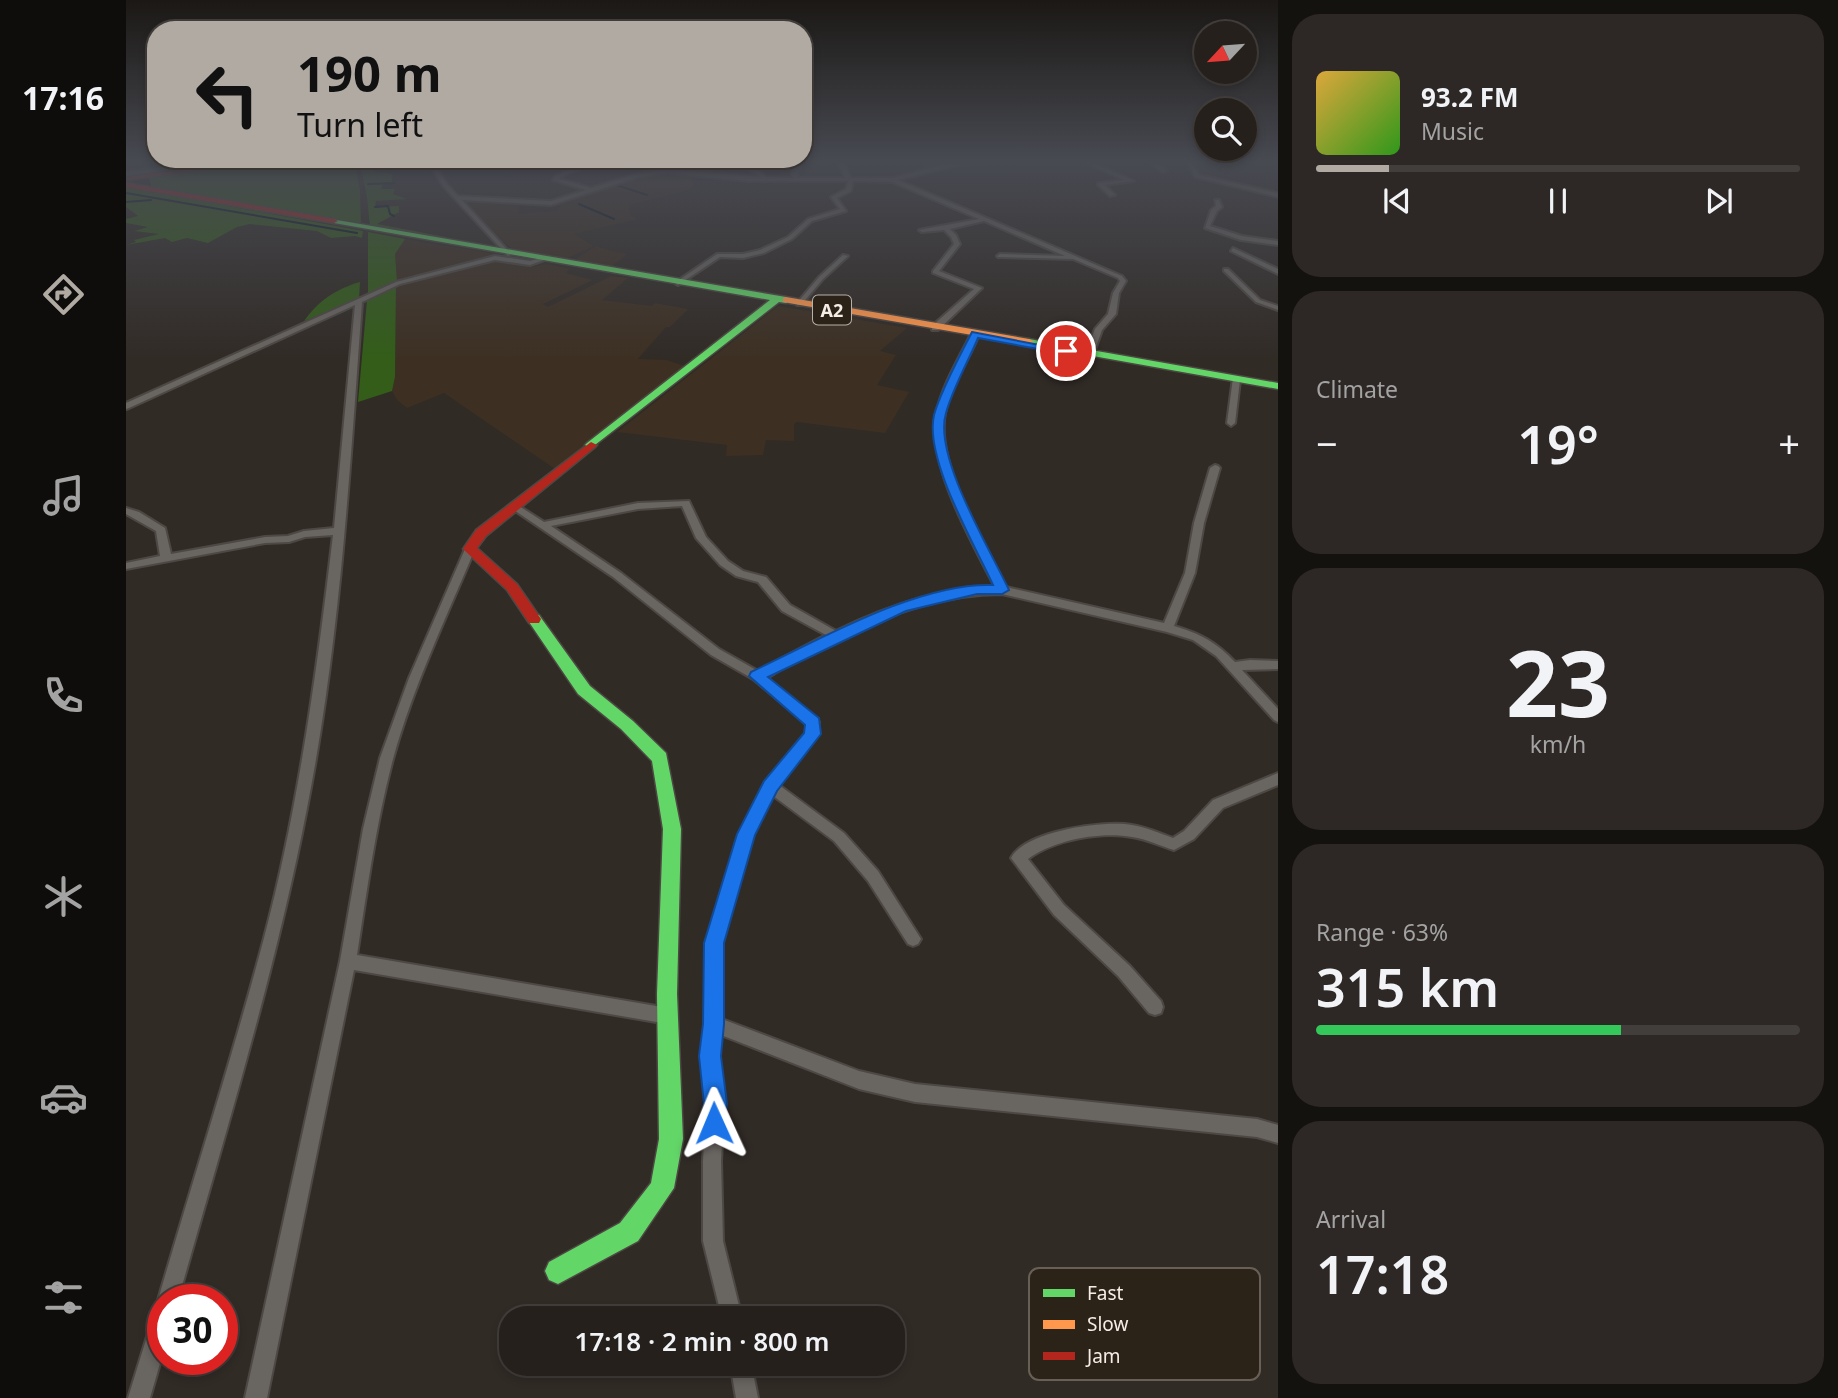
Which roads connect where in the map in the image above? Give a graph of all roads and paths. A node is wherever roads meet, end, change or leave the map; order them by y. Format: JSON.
{"nodes":[{"id":1,"x":355,"y":227,"type":"edge"},
{"id":2,"x":484,"y":227,"type":"edge"},
{"id":3,"x":802,"y":227,"type":"edge"},
{"id":4,"x":948,"y":227,"type":"edge"},
{"id":5,"x":1005,"y":227,"type":"edge"},
{"id":6,"x":1208,"y":227,"type":"edge"},
{"id":7,"x":945,"y":228,"type":"junction"},
{"id":8,"x":922,"y":230,"type":"dead end"},
{"id":9,"x":777,"y":243,"type":"dead end"},
{"id":10,"x":1278,"y":243,"type":"edge"},
{"id":11,"x":1233,"y":250,"type":"dead end"},
{"id":12,"x":508,"y":254,"type":"junction"},
{"id":13,"x":845,"y":256,"type":"dead end"},
{"id":14,"x":1000,"y":256,"type":"dead end"},
{"id":15,"x":1075,"y":258,"type":"junction"},
{"id":16,"x":544,"y":260,"type":"junction"},
{"id":17,"x":1226,"y":270,"type":"dead end"},
{"id":18,"x":1278,"y":272,"type":"edge"},
{"id":19,"x":675,"y":283,"type":"junction"},
{"id":20,"x":776,"y":300,"type":"junction"},
{"id":21,"x":359,"y":301,"type":"junction"},
{"id":22,"x":799,"y":304,"type":"junction"},
{"id":23,"x":1278,"y":308,"type":"edge"},
{"id":24,"x":935,"y":328,"type":"junction"},
{"id":25,"x":975,"y":334,"type":"junction"},
{"id":26,"x":1089,"y":355,"type":"junction"},
{"id":27,"x":1236,"y":380,"type":"junction"},
{"id":28,"x":1277,"y":386,"type":"edge"},
{"id":29,"x":126,"y":406,"type":"edge"},
{"id":30,"x":1231,"y":423,"type":"dead end"},
{"id":31,"x":1215,"y":468,"type":"dead end"},
{"id":32,"x":513,"y":506,"type":"junction"},
{"id":33,"x":126,"y":511,"type":"edge"},
{"id":34,"x":543,"y":525,"type":"junction"},
{"id":35,"x":338,"y":531,"type":"junction"},
{"id":36,"x":470,"y":549,"type":"junction"},
{"id":37,"x":166,"y":558,"type":"junction"},
{"id":38,"x":126,"y":566,"type":"edge"},
{"id":39,"x":1002,"y":590,"type":"junction"},
{"id":40,"x":1168,"y":628,"type":"junction"},
{"id":41,"x":838,"y":637,"type":"junction"},
{"id":42,"x":1278,"y":665,"type":"edge"},
{"id":43,"x":1231,"y":667,"type":"junction"},
{"id":44,"x":757,"y":676,"type":"junction"},
{"id":45,"x":1278,"y":717,"type":"edge"},
{"id":46,"x":1278,"y":778,"type":"edge"},
{"id":47,"x":771,"y":786,"type":"junction"},
{"id":48,"x":913,"y":939,"type":"dead end"},
{"id":49,"x":348,"y":961,"type":"junction"},
{"id":50,"x":1155,"y":1007,"type":"dead end"},
{"id":51,"x":668,"y":1016,"type":"junction"},
{"id":52,"x":713,"y":1024,"type":"junction"},
{"id":53,"x":1278,"y":1135,"type":"edge"},
{"id":54,"x":558,"y":1271,"type":"dead end"},
{"id":55,"x":173,"y":1284,"type":"edge"},
{"id":56,"x":729,"y":1306,"type":"edge"},
{"id":57,"x":147,"y":1371,"type":"edge"},
{"id":58,"x":743,"y":1376,"type":"edge"},
{"id":59,"x":139,"y":1398,"type":"edge"},
{"id":60,"x":256,"y":1398,"type":"edge"},
{"id":61,"x":747,"y":1398,"type":"edge"}],
"edges":[{"from":1,"to":12,"type":"main road","number":"A2"},
{"from":2,"to":12,"type":"street"},
{"from":3,"to":19,"type":"street"},
{"from":4,"to":7,"type":"street"},
{"from":5,"to":15,"type":"street"},
{"from":6,"to":10,"type":"street"},
{"from":7,"to":8,"type":"street"},
{"from":7,"to":24,"type":"street"},
{"from":9,"to":19,"type":"street"},
{"from":11,"to":18,"type":"street"},
{"from":12,"to":16,"type":"main road","number":"A2"},
{"from":13,"to":22,"type":"street"},
{"from":14,"to":15,"type":"street"},
{"from":15,"to":26,"type":"street"},
{"from":16,"to":19,"type":"main road","number":"A2"},
{"from":16,"to":21,"type":"street"},
{"from":17,"to":23,"type":"street"},
{"from":19,"to":20,"type":"main road","number":"A2"},
{"from":20,"to":22,"type":"main road","number":"A2"},
{"from":20,"to":32,"type":"main road"},
{"from":21,"to":29,"type":"street"},
{"from":21,"to":35,"type":"street"},
{"from":22,"to":24,"type":"main road","number":"A2"},
{"from":24,"to":25,"type":"main road","number":"A2"},
{"from":25,"to":26,"type":"main road","number":"A2"},
{"from":25,"to":39,"type":"street"},
{"from":26,"to":27,"type":"main road","number":"A2"},
{"from":27,"to":28,"type":"main road","number":"A2"},
{"from":27,"to":30,"type":"street"},
{"from":31,"to":40,"type":"street"},
{"from":32,"to":34,"type":"street"},
{"from":32,"to":36,"type":"main road"},
{"from":33,"to":37,"type":"street"},
{"from":34,"to":41,"type":"street"},
{"from":34,"to":44,"type":"street"},
{"from":35,"to":37,"type":"street"},
{"from":35,"to":55,"type":"street"},
{"from":36,"to":49,"type":"street"},
{"from":36,"to":51,"type":"main road"},
{"from":37,"to":38,"type":"street"},
{"from":39,"to":40,"type":"street"},
{"from":39,"to":41,"type":"street"},
{"from":40,"to":43,"type":"street"},
{"from":41,"to":44,"type":"street"},
{"from":42,"to":43,"type":"street"},
{"from":43,"to":45,"type":"street"},
{"from":44,"to":47,"type":"street"},
{"from":46,"to":50,"type":"street"},
{"from":47,"to":48,"type":"street"},
{"from":47,"to":52,"type":"street"},
{"from":49,"to":51,"type":"street"},
{"from":49,"to":60,"type":"street"},
{"from":51,"to":54,"type":"main road"},
{"from":52,"to":53,"type":"street"},
{"from":52,"to":56,"type":"street"},
{"from":57,"to":59,"type":"street"},
{"from":58,"to":61,"type":"street"}]}
